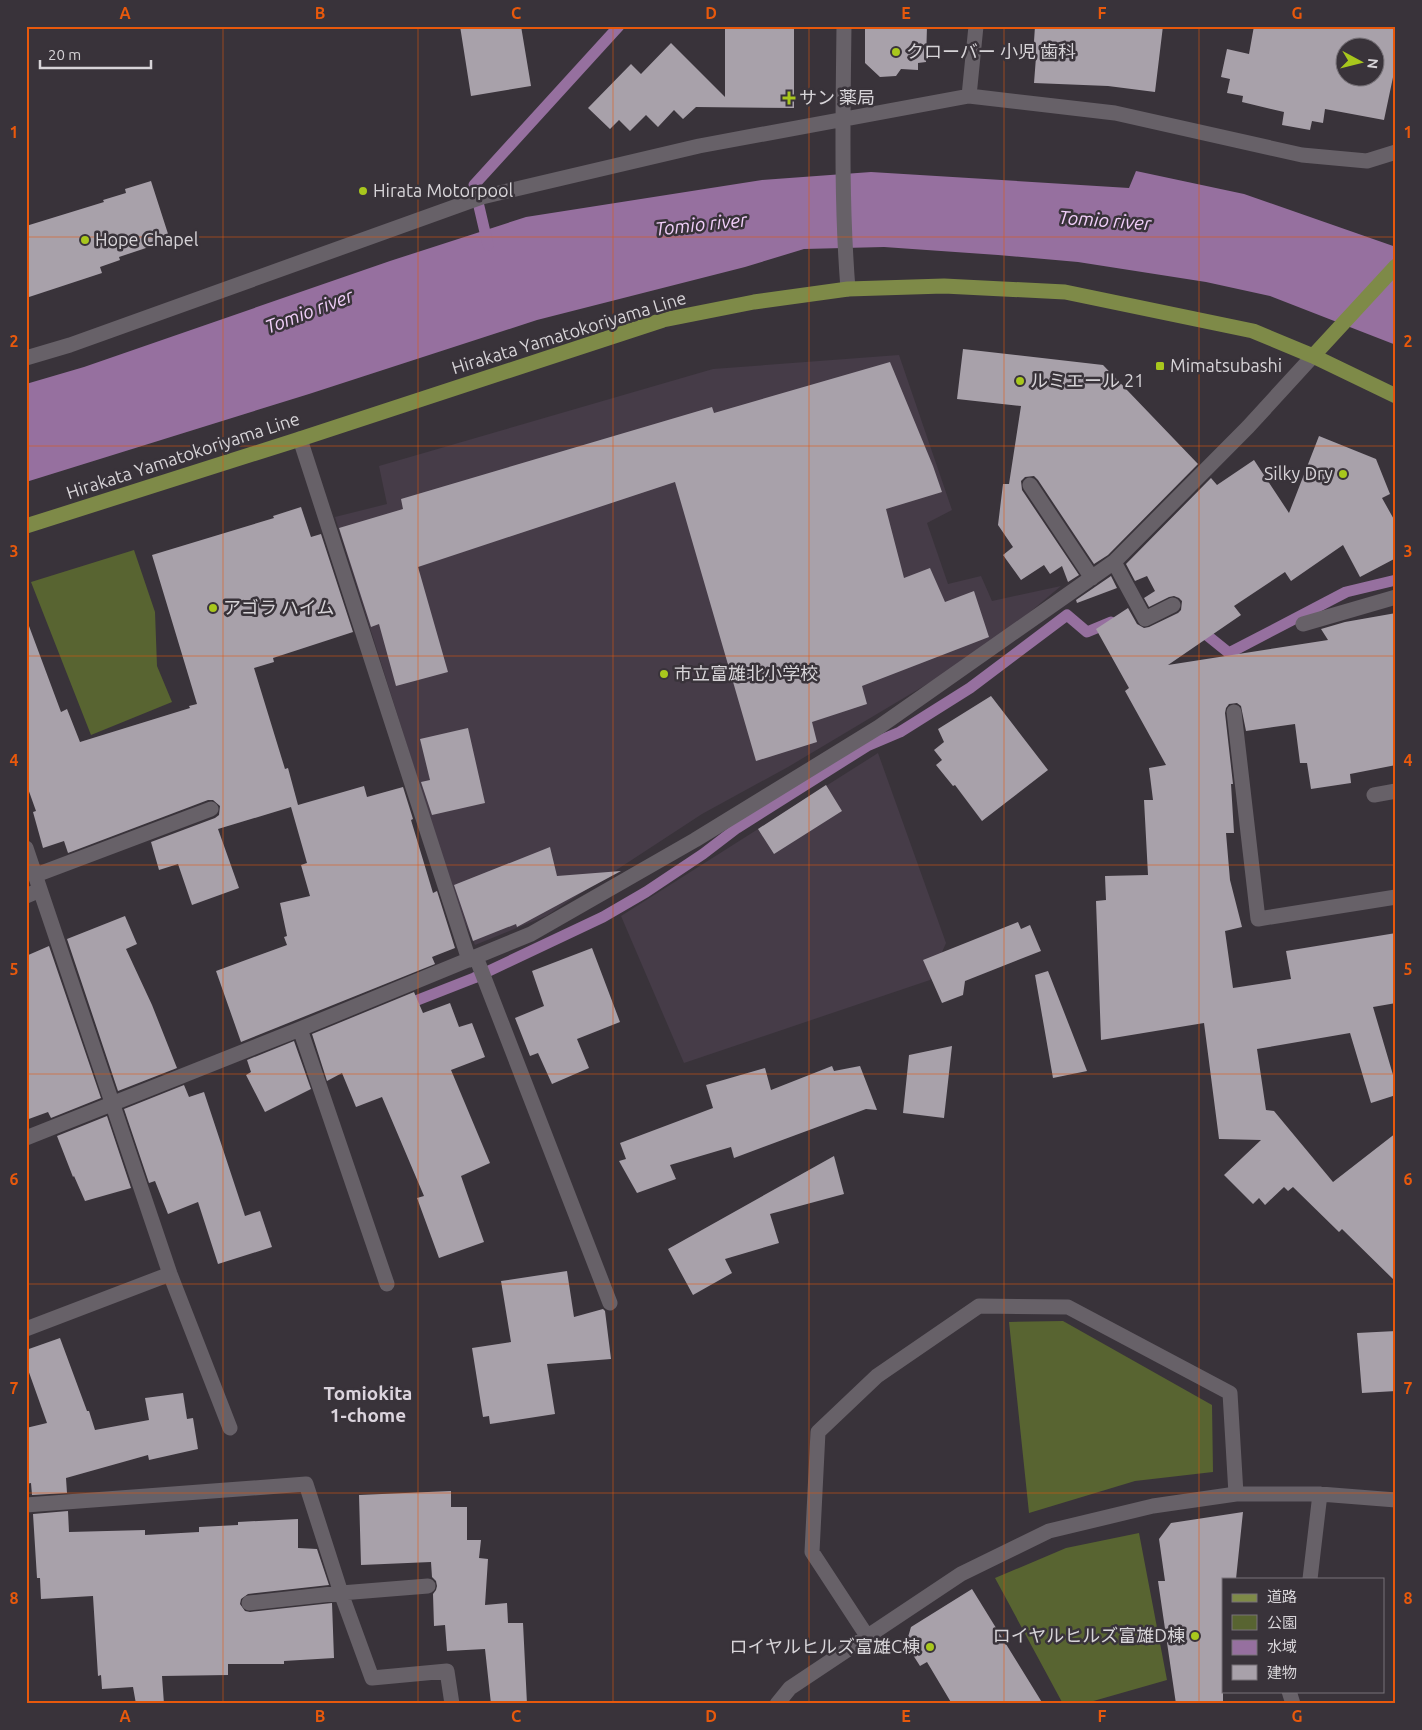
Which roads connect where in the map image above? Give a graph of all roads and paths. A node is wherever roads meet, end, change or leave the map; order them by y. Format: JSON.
{"nodes":[{"id":1,"x":844,"y":26,"type":"edge"},
{"id":2,"x":976,"y":26,"type":"edge"},
{"id":3,"x":969,"y":96,"type":"junction"},
{"id":4,"x":843,"y":118,"type":"junction"},
{"id":5,"x":1396,"y":152,"type":"edge"},
{"id":6,"x":1396,"y":266,"type":"edge"},
{"id":7,"x":848,"y":289,"type":"junction"},
{"id":8,"x":1313,"y":356,"type":"junction"},
{"id":9,"x":26,"y":358,"type":"edge"},
{"id":10,"x":1396,"y":396,"type":"edge"},
{"id":11,"x":300,"y":439,"type":"junction"},
{"id":12,"x":1030,"y":485,"type":"dead end"},
{"id":13,"x":26,"y":526,"type":"edge"},
{"id":14,"x":1114,"y":562,"type":"junction"},
{"id":15,"x":1092,"y":578,"type":"junction"},
{"id":16,"x":1396,"y":597,"type":"edge"},
{"id":17,"x":1173,"y":605,"type":"dead end"},
{"id":18,"x":1303,"y":624,"type":"dead end"},
{"id":19,"x":1234,"y":712,"type":"dead end"},
{"id":20,"x":1396,"y":792,"type":"edge"},
{"id":21,"x":1374,"y":795,"type":"dead end"},
{"id":22,"x":212,"y":809,"type":"dead end"},
{"id":23,"x":26,"y":848,"type":"edge"},
{"id":24,"x":36,"y":875,"type":"junction"},
{"id":25,"x":40,"y":890,"type":"junction"},
{"id":26,"x":26,"y":896,"type":"edge"},
{"id":27,"x":1396,"y":897,"type":"edge"},
{"id":28,"x":472,"y":958,"type":"junction"},
{"id":29,"x":300,"y":1029,"type":"junction"},
{"id":30,"x":113,"y":1103,"type":"junction"},
{"id":31,"x":26,"y":1138,"type":"edge"},
{"id":32,"x":170,"y":1274,"type":"junction"},
{"id":33,"x":387,"y":1284,"type":"dead end"},
{"id":34,"x":610,"y":1303,"type":"dead end"},
{"id":35,"x":26,"y":1329,"type":"edge"},
{"id":36,"x":230,"y":1428,"type":"dead end"},
{"id":37,"x":1236,"y":1494,"type":"junction"},
{"id":38,"x":1320,"y":1494,"type":"junction"},
{"id":39,"x":1396,"y":1500,"type":"edge"},
{"id":40,"x":26,"y":1505,"type":"edge"},
{"id":41,"x":1310,"y":1578,"type":"edge"},
{"id":42,"x":428,"y":1586,"type":"dead end"},
{"id":43,"x":341,"y":1593,"type":"junction"},
{"id":44,"x":249,"y":1603,"type":"dead end"},
{"id":45,"x":867,"y":1636,"type":"junction"},
{"id":46,"x":1289,"y":1692,"type":"edge"},
{"id":47,"x":452,"y":1704,"type":"edge"},
{"id":48,"x":778,"y":1704,"type":"edge"},
{"id":49,"x":1293,"y":1704,"type":"edge"}],
"edges":[{"from":1,"to":4,"type":"street"},
{"from":2,"to":3,"type":"street"},
{"from":3,"to":4,"type":"street"},
{"from":3,"to":5,"type":"street"},
{"from":4,"to":7,"type":"street"},
{"from":4,"to":9,"type":"street"},
{"from":6,"to":8,"type":"main road"},
{"from":7,"to":8,"type":"main road","name":"Hirakata Yamatokoriyama Line"},
{"from":7,"to":11,"type":"main road","name":"Hirakata Yamatokoriyama Line"},
{"from":8,"to":10,"type":"main road","name":"Hirakata Yamatokoriyama Line"},
{"from":8,"to":14,"type":"street"},
{"from":11,"to":13,"type":"main road","name":"Hirakata Yamatokoriyama Line"},
{"from":11,"to":28,"type":"street"},
{"from":12,"to":15,"type":"street"},
{"from":14,"to":15,"type":"street"},
{"from":14,"to":17,"type":"street"},
{"from":15,"to":28,"type":"street"},
{"from":16,"to":18,"type":"street"},
{"from":19,"to":27,"type":"street"},
{"from":20,"to":21,"type":"street"},
{"from":22,"to":24,"type":"street"},
{"from":23,"to":24,"type":"street"},
{"from":24,"to":25,"type":"street"},
{"from":25,"to":26,"type":"street"},
{"from":25,"to":30,"type":"street"},
{"from":28,"to":29,"type":"street"},
{"from":28,"to":34,"type":"street"},
{"from":29,"to":30,"type":"street"},
{"from":29,"to":33,"type":"street"},
{"from":30,"to":31,"type":"street"},
{"from":30,"to":32,"type":"street"},
{"from":32,"to":35,"type":"street"},
{"from":32,"to":36,"type":"street"},
{"from":37,"to":38,"type":"street"},
{"from":37,"to":45,"type":"street"},
{"from":37,"to":45,"type":"street"},
{"from":38,"to":39,"type":"street"},
{"from":38,"to":41,"type":"street"},
{"from":40,"to":43,"type":"street"},
{"from":42,"to":43,"type":"street"},
{"from":43,"to":44,"type":"street"},
{"from":43,"to":47,"type":"street"},
{"from":45,"to":48,"type":"street"},
{"from":46,"to":49,"type":"street"}]}
